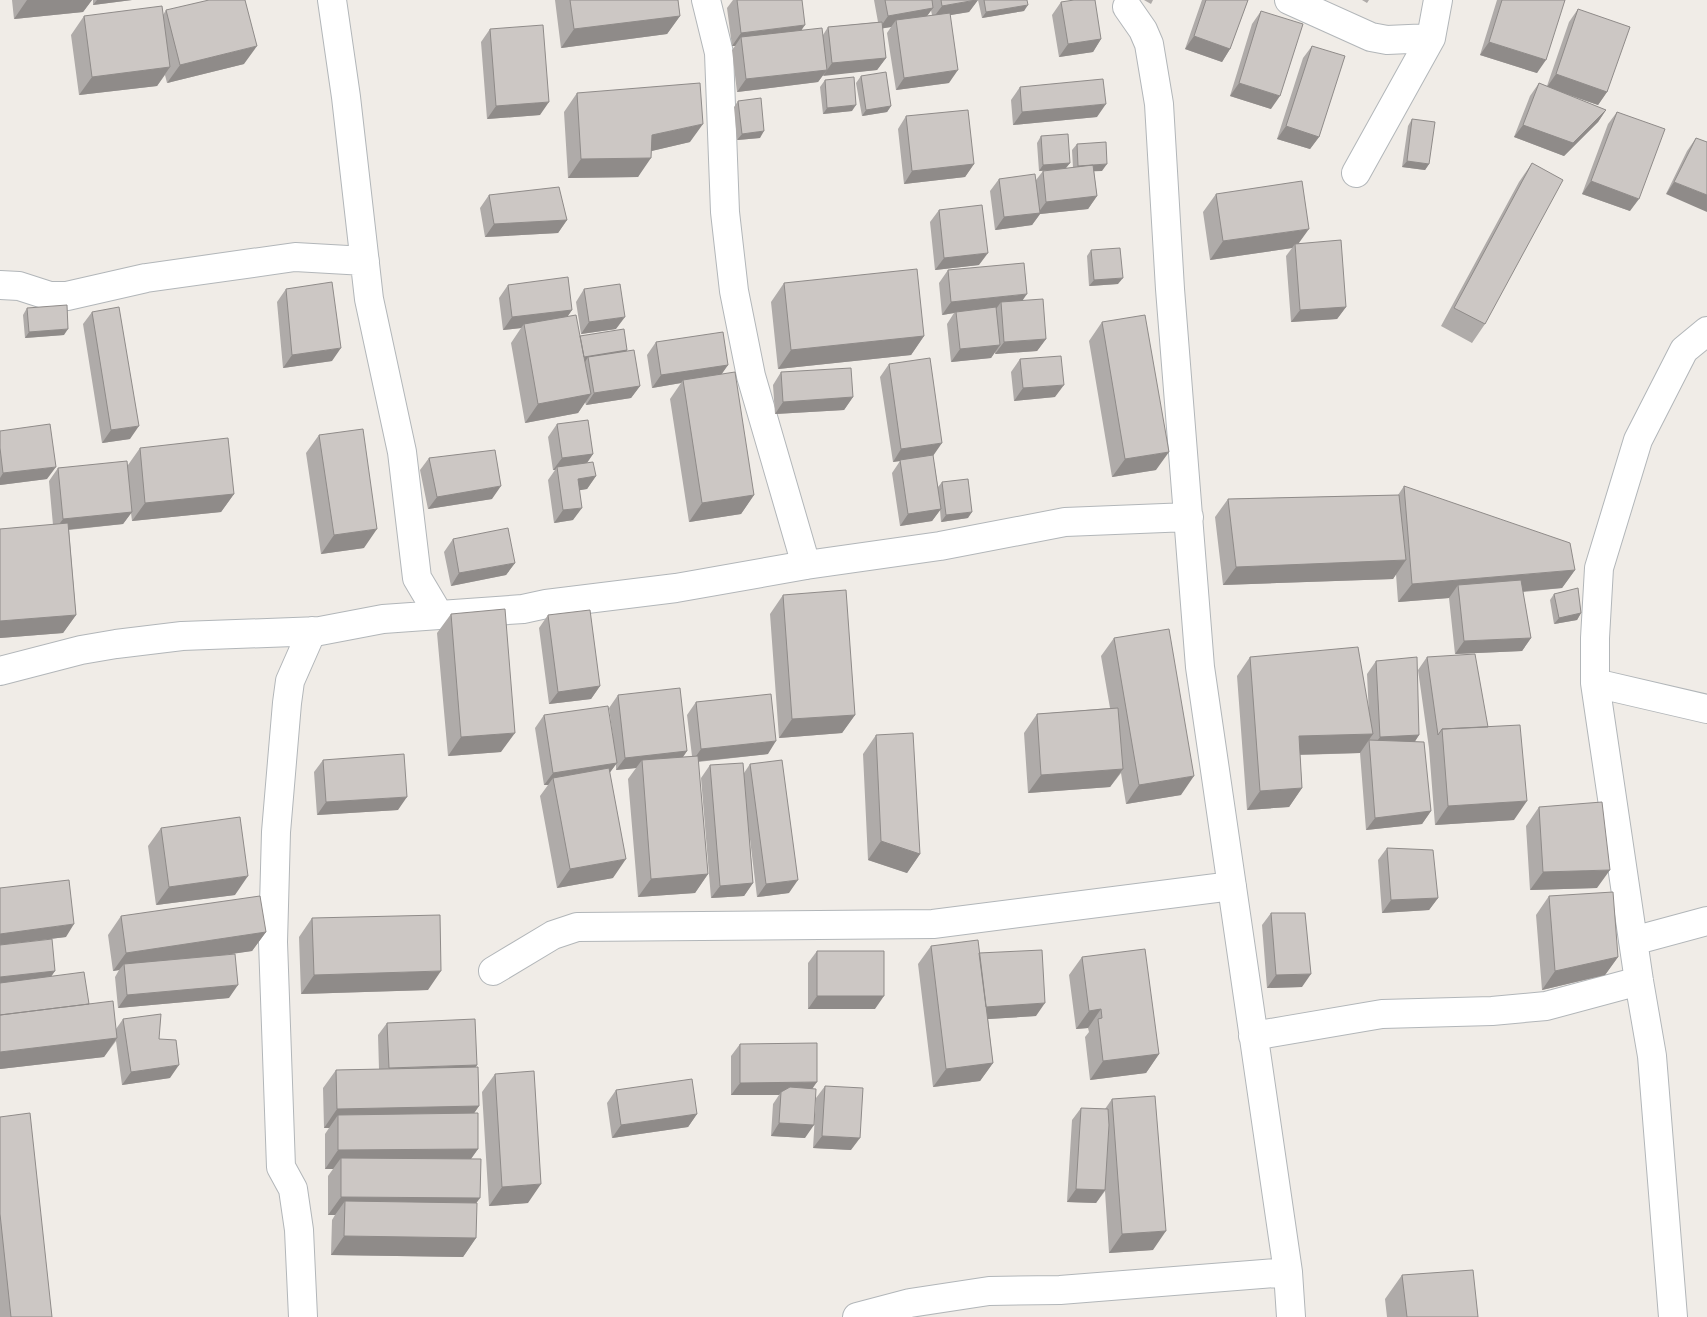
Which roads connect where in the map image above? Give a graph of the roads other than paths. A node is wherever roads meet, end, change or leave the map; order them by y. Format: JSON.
{"nodes":[{"id":1,"x":332,"y":0,"type":"edge"},
{"id":2,"x":706,"y":0,"type":"edge"},
{"id":3,"x":1289,"y":0,"type":"edge"},
{"id":4,"x":1438,"y":0,"type":"edge"},
{"id":5,"x":1127,"y":7,"type":"dead end"},
{"id":6,"x":1431,"y":38,"type":"junction"},
{"id":7,"x":1356,"y":173,"type":"dead end"},
{"id":8,"x":365,"y":261,"type":"junction"},
{"id":9,"x":0,"y":267,"type":"edge"},
{"id":10,"x":10,"y":286,"type":"edge"},
{"id":11,"x":1707,"y":331,"type":"edge"},
{"id":12,"x":1189,"y":517,"type":"junction"},
{"id":13,"x":806,"y":565,"type":"junction"},
{"id":14,"x":417,"y":578,"type":"junction"},
{"id":15,"x":439,"y":614,"type":"junction"},
{"id":16,"x":393,"y":618,"type":"junction"},
{"id":17,"x":312,"y":631,"type":"junction"},
{"id":18,"x":0,"y":672,"type":"edge"},
{"id":19,"x":1594,"y":682,"type":"junction"},
{"id":20,"x":1707,"y":709,"type":"edge"},
{"id":21,"x":1232,"y":886,"type":"junction"},
{"id":22,"x":1707,"y":921,"type":"edge"},
{"id":23,"x":1633,"y":941,"type":"junction"},
{"id":24,"x":493,"y":971,"type":"dead end"},
{"id":25,"x":1639,"y":981,"type":"junction"},
{"id":26,"x":1253,"y":1036,"type":"junction"},
{"id":27,"x":1288,"y":1272,"type":"junction"},
{"id":28,"x":304,"y":1317,"type":"edge"},
{"id":29,"x":857,"y":1317,"type":"edge"},
{"id":30,"x":1291,"y":1317,"type":"edge"},
{"id":31,"x":1673,"y":1317,"type":"edge"}],
"edges":[{"from":1,"to":8,"type":"street"},
{"from":2,"to":13,"type":"street"},
{"from":3,"to":6,"type":"street"},
{"from":4,"to":6,"type":"street"},
{"from":5,"to":12,"type":"street"},
{"from":6,"to":7,"type":"street"},
{"from":8,"to":10,"type":"street"},
{"from":8,"to":14,"type":"street"},
{"from":9,"to":10,"type":"street"},
{"from":11,"to":19,"type":"street"},
{"from":12,"to":13,"type":"street"},
{"from":12,"to":21,"type":"street"},
{"from":13,"to":15,"type":"street"},
{"from":14,"to":15,"type":"street"},
{"from":14,"to":16,"type":"street"},
{"from":15,"to":16,"type":"street"},
{"from":16,"to":17,"type":"street"},
{"from":17,"to":18,"type":"street"},
{"from":17,"to":28,"type":"street"},
{"from":19,"to":20,"type":"street"},
{"from":19,"to":23,"type":"street"},
{"from":21,"to":24,"type":"street"},
{"from":21,"to":26,"type":"street"},
{"from":22,"to":23,"type":"street"},
{"from":23,"to":25,"type":"street"},
{"from":25,"to":26,"type":"street"},
{"from":25,"to":31,"type":"street"},
{"from":26,"to":27,"type":"street"},
{"from":27,"to":29,"type":"street"},
{"from":27,"to":30,"type":"street"}]}
